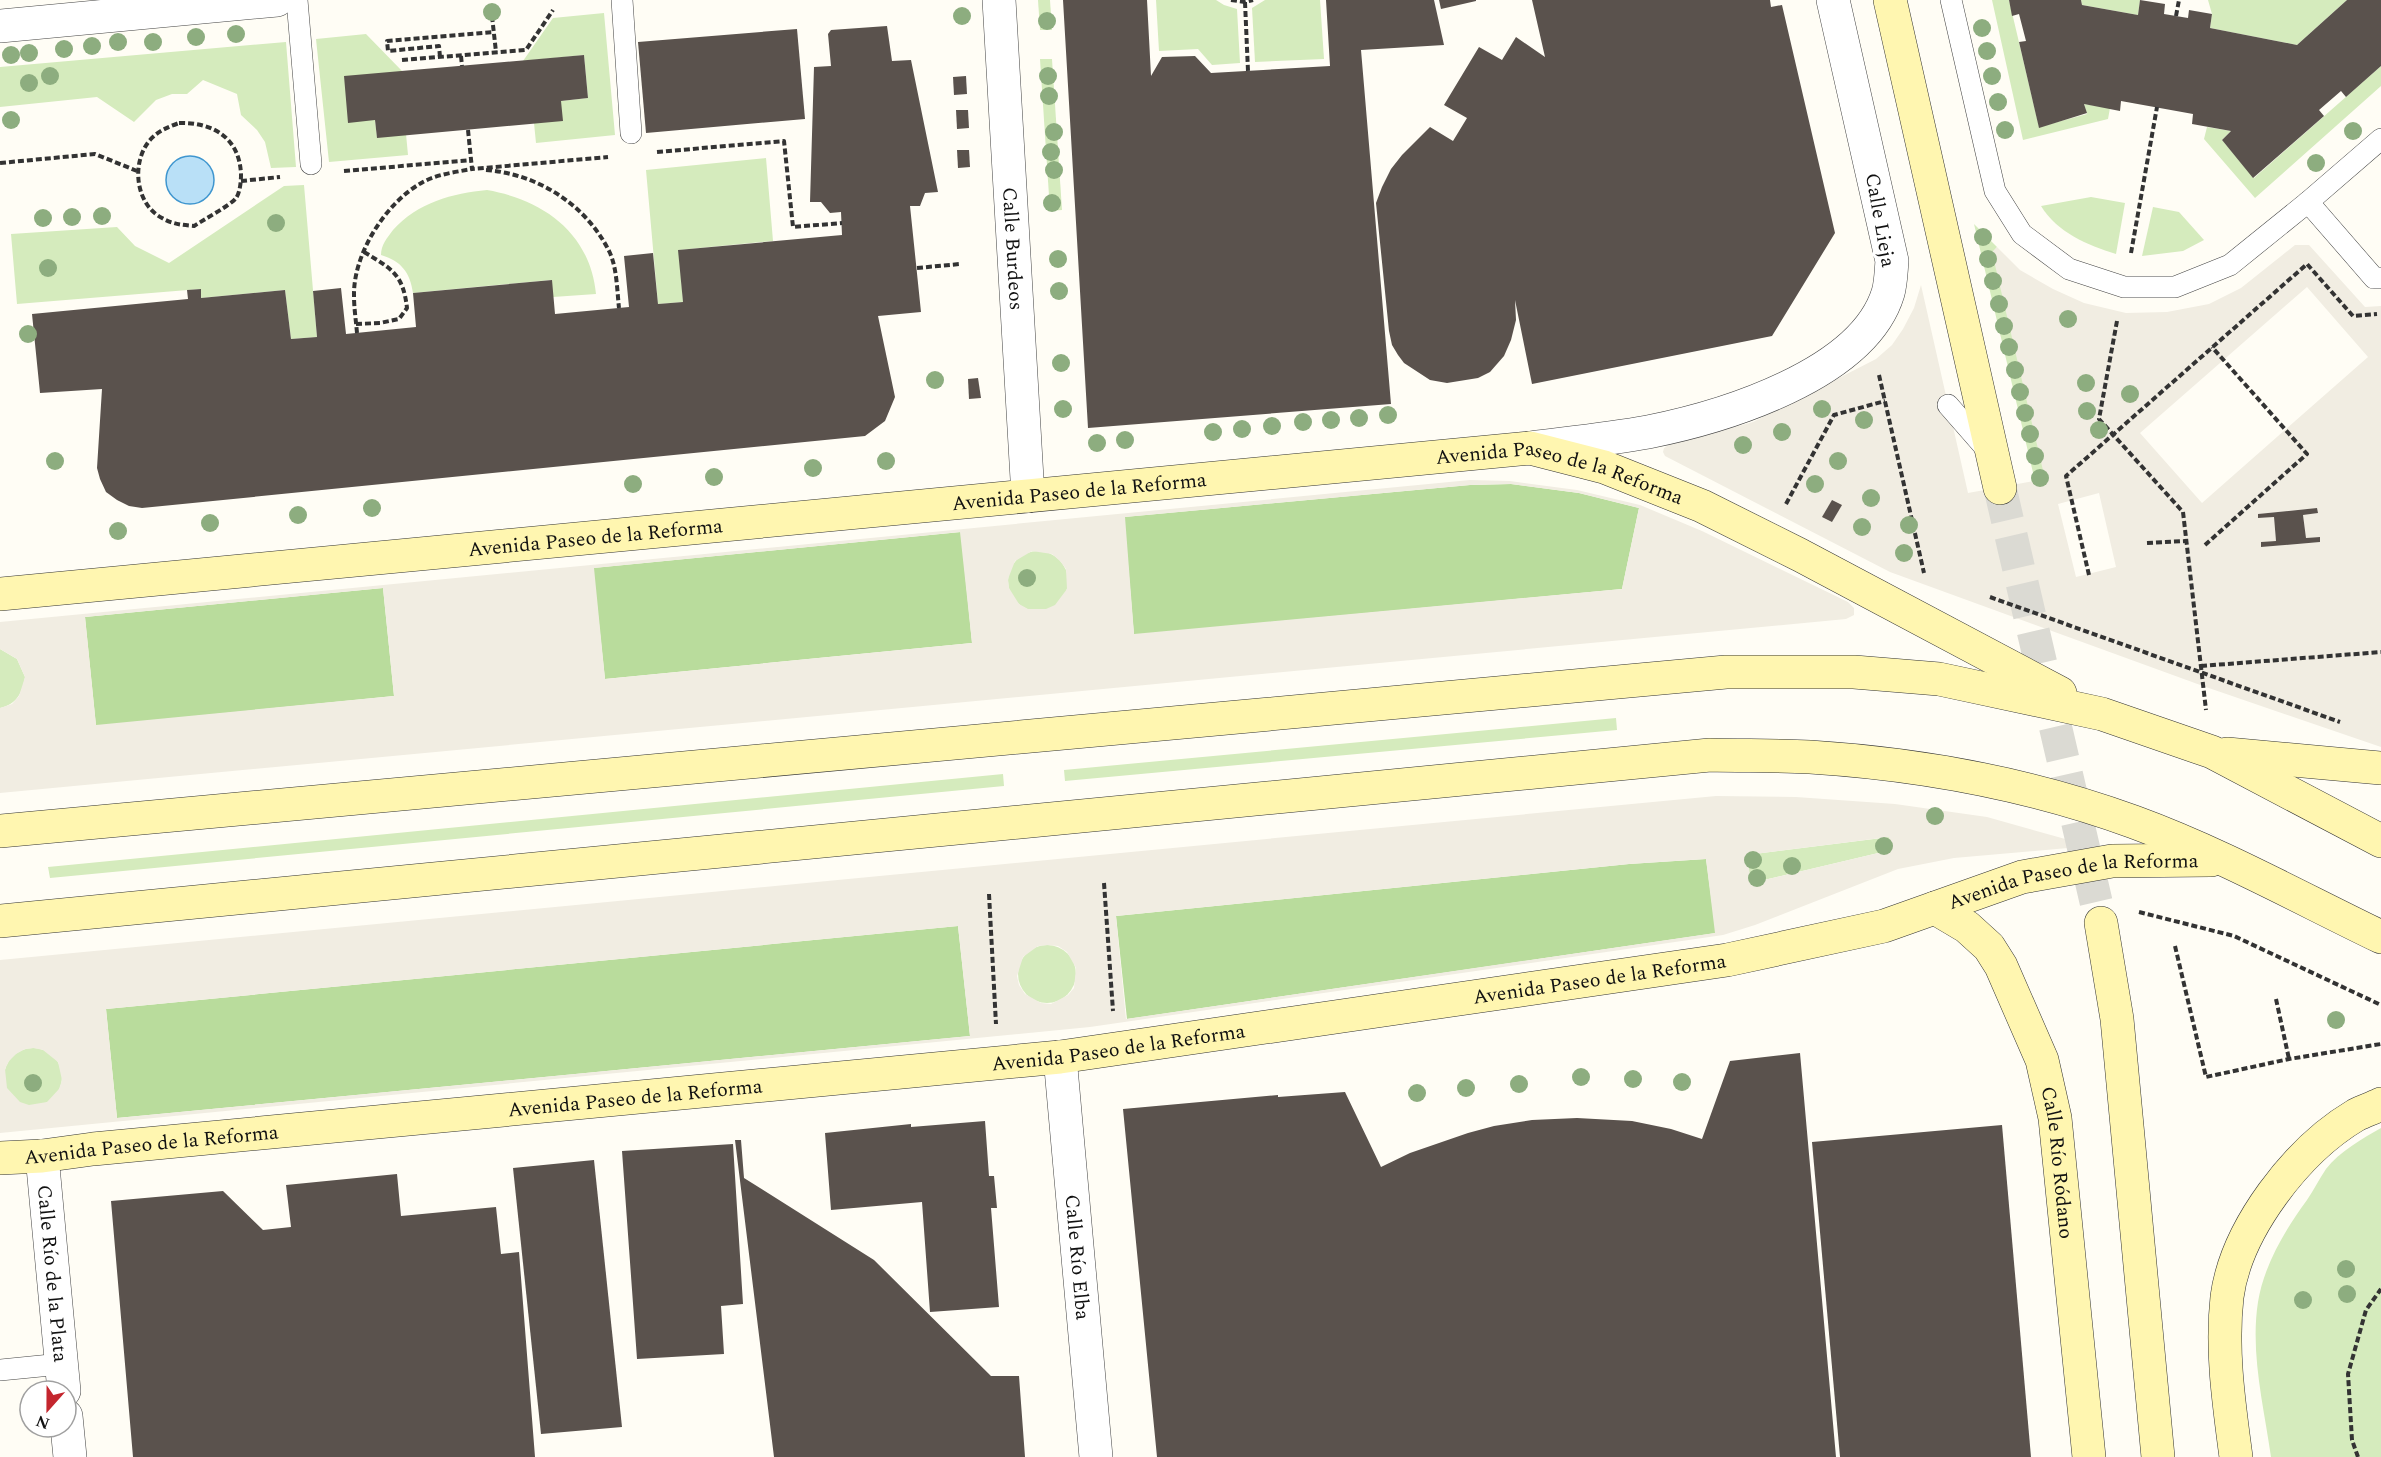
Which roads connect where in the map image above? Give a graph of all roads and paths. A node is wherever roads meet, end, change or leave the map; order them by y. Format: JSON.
{"nodes":[{"id":1,"x":277,"y":0,"type":"edge"},
{"id":2,"x":297,"y":0,"type":"edge"},
{"id":3,"x":622,"y":0,"type":"edge"},
{"id":4,"x":999,"y":0,"type":"edge"},
{"id":5,"x":1231,"y":0,"type":"edge"},
{"id":6,"x":1253,"y":0,"type":"edge"},
{"id":7,"x":1833,"y":0,"type":"edge"},
{"id":8,"x":1890,"y":0,"type":"edge"},
{"id":9,"x":1951,"y":0,"type":"edge"},
{"id":10,"x":2179,"y":0,"type":"edge"},
{"id":11,"x":1245,"y":2,"type":"junction"},
{"id":12,"x":553,"y":10,"type":"dead end"},
{"id":13,"x":492,"y":16,"type":"dead end"},
{"id":14,"x":2176,"y":16,"type":"dead end"},
{"id":15,"x":0,"y":26,"type":"edge"},
{"id":16,"x":494,"y":32,"type":"junction"},
{"id":17,"x":496,"y":52,"type":"junction"},
{"id":18,"x":461,"y":56,"type":"junction"},
{"id":19,"x":440,"y":57,"type":"junction"},
{"id":20,"x":402,"y":60,"type":"dead end"},
{"id":21,"x":462,"y":66,"type":"dead end"},
{"id":22,"x":1248,"y":71,"type":"dead end"},
{"id":23,"x":2157,"y":107,"type":"dead end"},
{"id":24,"x":468,"y":129,"type":"dead end"},
{"id":25,"x":631,"y":134,"type":"dead end"},
{"id":26,"x":2381,"y":139,"type":"edge"},
{"id":27,"x":645,"y":153,"type":"dead end"},
{"id":28,"x":611,"y":157,"type":"dead end"},
{"id":29,"x":472,"y":160,"type":"junction"},
{"id":30,"x":0,"y":163,"type":"edge"},
{"id":31,"x":311,"y":164,"type":"dead end"},
{"id":32,"x":472,"y":169,"type":"junction"},
{"id":33,"x":137,"y":171,"type":"junction"},
{"id":34,"x":333,"y":172,"type":"dead end"},
{"id":35,"x":287,"y":177,"type":"dead end"},
{"id":36,"x":241,"y":181,"type":"junction"},
{"id":37,"x":2308,"y":202,"type":"junction"},
{"id":38,"x":842,"y":223,"type":"dead end"},
{"id":39,"x":364,"y":252,"type":"junction"},
{"id":40,"x":2129,"y":262,"type":"dead end"},
{"id":41,"x":960,"y":264,"type":"dead end"},
{"id":42,"x":917,"y":268,"type":"dead end"},
{"id":43,"x":2381,"y":278,"type":"edge"},
{"id":44,"x":619,"y":308,"type":"dead end"},
{"id":45,"x":2119,"y":311,"type":"dead end"},
{"id":46,"x":2381,"y":314,"type":"edge"},
{"id":47,"x":356,"y":324,"type":"junction"},
{"id":48,"x":357,"y":333,"type":"dead end"},
{"id":49,"x":2212,"y":347,"type":"junction"},
{"id":50,"x":1878,"y":369,"type":"dead end"},
{"id":51,"x":1885,"y":401,"type":"junction"},
{"id":52,"x":1948,"y":405,"type":"dead end"},
{"id":53,"x":2113,"y":435,"type":"junction"},
{"id":54,"x":1530,"y":448,"type":"junction"},
{"id":55,"x":1993,"y":455,"type":"junction"},
{"id":56,"x":2000,"y":488,"type":"tunnel mouth"},
{"id":57,"x":1028,"y":496,"type":"junction"},
{"id":58,"x":1786,"y":504,"type":"dead end"},
{"id":59,"x":2186,"y":541,"type":"junction"},
{"id":60,"x":2147,"y":543,"type":"dead end"},
{"id":61,"x":2205,"y":545,"type":"dead end"},
{"id":62,"x":1924,"y":573,"type":"dead end"},
{"id":63,"x":2089,"y":575,"type":"dead end"},
{"id":64,"x":0,"y":594,"type":"edge"},
{"id":65,"x":1990,"y":597,"type":"dead end"},
{"id":66,"x":2381,"y":652,"type":"edge"},
{"id":67,"x":2201,"y":666,"type":"junction"},
{"id":68,"x":2202,"y":673,"type":"junction"},
{"id":69,"x":2203,"y":686,"type":"dead end"},
{"id":70,"x":2102,"y":714,"type":"junction"},
{"id":71,"x":2350,"y":726,"type":"dead end"},
{"id":72,"x":2212,"y":752,"type":"junction"},
{"id":73,"x":2381,"y":768,"type":"edge"},
{"id":74,"x":0,"y":831,"type":"edge"},
{"id":75,"x":2381,"y":841,"type":"edge"},
{"id":76,"x":2222,"y":860,"type":"junction"},
{"id":77,"x":1104,"y":883,"type":"dead end"},
{"id":78,"x":990,"y":894,"type":"dead end"},
{"id":79,"x":1935,"y":908,"type":"junction"},
{"id":80,"x":2115,"y":916,"type":"joint"},
{"id":81,"x":0,"y":921,"type":"edge"},
{"id":82,"x":2381,"y":938,"type":"edge"},
{"id":83,"x":2175,"y":946,"type":"dead end"},
{"id":84,"x":2276,"y":999,"type":"dead end"},
{"id":85,"x":2381,"y":1005,"type":"edge"},
{"id":86,"x":1113,"y":1012,"type":"dead end"},
{"id":87,"x":996,"y":1025,"type":"dead end"},
{"id":88,"x":2381,"y":1044,"type":"edge"},
{"id":89,"x":1060,"y":1057,"type":"junction"},
{"id":90,"x":2289,"y":1059,"type":"junction"},
{"id":91,"x":2381,"y":1104,"type":"edge"},
{"id":92,"x":42,"y":1156,"type":"junction"},
{"id":93,"x":0,"y":1158,"type":"edge"},
{"id":94,"x":2381,"y":1289,"type":"edge"},
{"id":95,"x":0,"y":1370,"type":"edge"},
{"id":96,"x":62,"y":1377,"type":"edge"},
{"id":97,"x":68,"y":1439,"type":"edge"},
{"id":98,"x":70,"y":1457,"type":"edge"},
{"id":99,"x":1096,"y":1457,"type":"edge"},
{"id":100,"x":2089,"y":1457,"type":"edge"},
{"id":101,"x":2158,"y":1457,"type":"edge"},
{"id":102,"x":2235,"y":1457,"type":"edge"},
{"id":103,"x":2358,"y":1457,"type":"edge"}],
"edges":[{"from":1,"to":15,"type":"street"},
{"from":2,"to":31,"type":"lane"},
{"from":3,"to":25,"type":"lane"},
{"from":4,"to":57,"type":"street","name":"Calle Burdeos"},
{"from":5,"to":11,"type":"path"},
{"from":6,"to":11,"type":"path"},
{"from":7,"to":54,"type":"street","name":"Calle Lieja"},
{"from":8,"to":55,"type":"main road"},
{"from":9,"to":37,"type":"lane"},
{"from":10,"to":14,"type":"path"},
{"from":11,"to":22,"type":"path"},
{"from":12,"to":17,"type":"path"},
{"from":13,"to":16,"type":"path"},
{"from":16,"to":17,"type":"path"},
{"from":16,"to":19,"type":"path"},
{"from":17,"to":18,"type":"path"},
{"from":18,"to":19,"type":"path"},
{"from":18,"to":21,"type":"path"},
{"from":19,"to":20,"type":"path"},
{"from":23,"to":40,"type":"path"},
{"from":24,"to":29,"type":"path"},
{"from":26,"to":37,"type":"lane"},
{"from":27,"to":38,"type":"path"},
{"from":28,"to":32,"type":"path"},
{"from":29,"to":32,"type":"path"},
{"from":29,"to":34,"type":"path"},
{"from":30,"to":33,"type":"path"},
{"from":32,"to":39,"type":"path"},
{"from":32,"to":44,"type":"path"},
{"from":33,"to":36,"type":"path"},
{"from":33,"to":36,"type":"path"},
{"from":35,"to":36,"type":"path"},
{"from":37,"to":43,"type":"lane"},
{"from":39,"to":47,"type":"path"},
{"from":39,"to":47,"type":"path"},
{"from":41,"to":42,"type":"path"},
{"from":45,"to":53,"type":"path"},
{"from":46,"to":49,"type":"path"},
{"from":47,"to":48,"type":"path"},
{"from":49,"to":53,"type":"path"},
{"from":49,"to":61,"type":"path"},
{"from":50,"to":51,"type":"path"},
{"from":51,"to":58,"type":"path"},
{"from":51,"to":62,"type":"path"},
{"from":52,"to":55,"type":"lane"},
{"from":53,"to":59,"type":"path"},
{"from":53,"to":63,"type":"path"},
{"from":54,"to":57,"type":"main road","name":"Avenida Paseo de la Reforma"},
{"from":54,"to":70,"type":"main road","name":"Avenida Paseo de la Reforma"},
{"from":55,"to":56,"type":"main road"},
{"from":57,"to":64,"type":"main road","name":"Avenida Paseo de la Reforma"},
{"from":59,"to":60,"type":"path"},
{"from":59,"to":67,"type":"path"},
{"from":65,"to":68,"type":"path"},
{"from":66,"to":67,"type":"path"},
{"from":67,"to":68,"type":"path"},
{"from":68,"to":69,"type":"path"},
{"from":68,"to":71,"type":"path"},
{"from":70,"to":72,"type":"main road","name":"Avenida Paseo de la Reforma"},
{"from":70,"to":74,"type":"main road","name":"Avenida Paseo de la Reforma"},
{"from":72,"to":73,"type":"main road"},
{"from":72,"to":75,"type":"main road","name":"Avenida Paseo de la Reforma"},
{"from":76,"to":79,"type":"main road","name":"Avenida Paseo de la Reforma"},
{"from":76,"to":81,"type":"main road","name":"Avenida Paseo de la Reforma"},
{"from":76,"to":82,"type":"main road","name":"Avenida Paseo de la Reforma"},
{"from":77,"to":86,"type":"path"},
{"from":78,"to":87,"type":"path"},
{"from":79,"to":89,"type":"main road","name":"Avenida Paseo de la Reforma"},
{"from":79,"to":100,"type":"main road","name":"Calle Río Ródano"},
{"from":80,"to":85,"type":"path"},
{"from":80,"to":101,"type":"main road"},
{"from":83,"to":90,"type":"path"},
{"from":84,"to":90,"type":"path"},
{"from":88,"to":90,"type":"path"},
{"from":89,"to":92,"type":"main road","name":"Avenida Paseo de la Reforma"},
{"from":89,"to":99,"type":"street","name":"Calle Río Elba"},
{"from":91,"to":102,"type":"main road"},
{"from":92,"to":93,"type":"main road","name":"Avenida Paseo de la Reforma"},
{"from":92,"to":96,"type":"street","name":"Calle Río de la Plata"},
{"from":94,"to":103,"type":"path"},
{"from":95,"to":96,"type":"lane"},
{"from":97,"to":98,"type":"street"}]}
